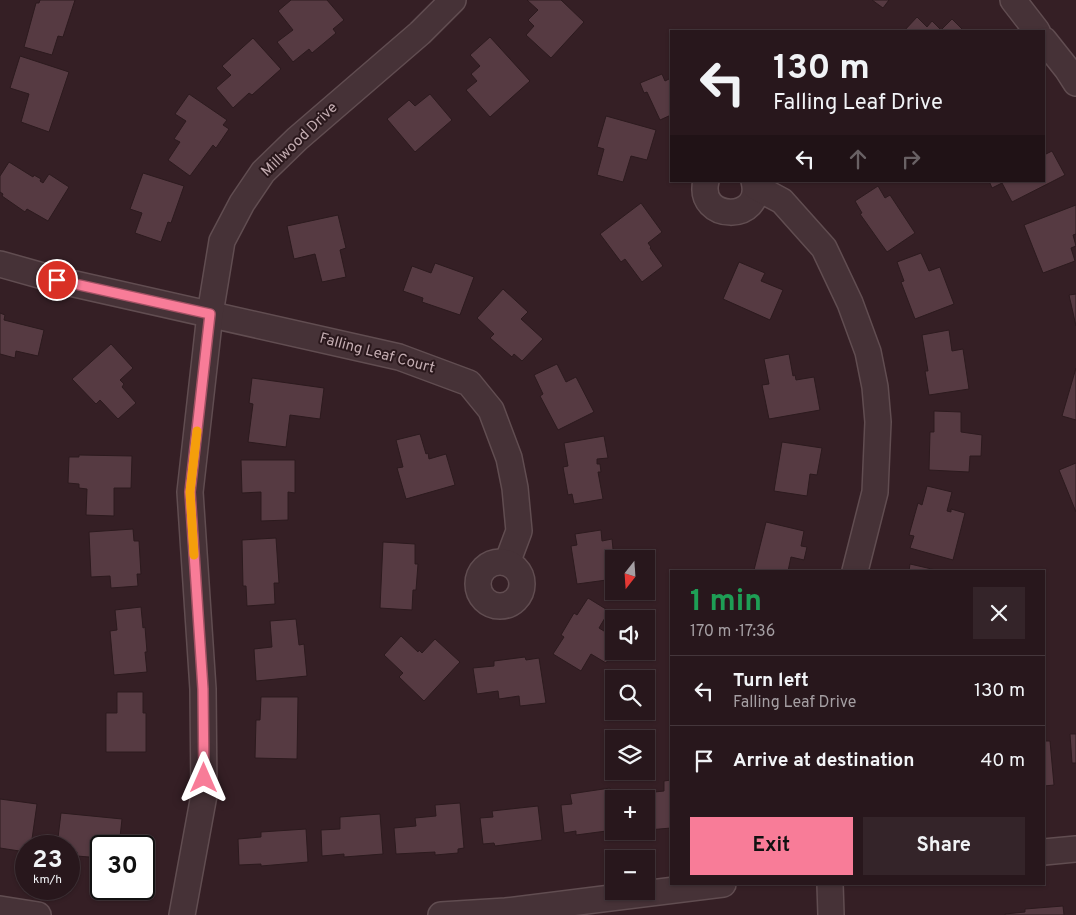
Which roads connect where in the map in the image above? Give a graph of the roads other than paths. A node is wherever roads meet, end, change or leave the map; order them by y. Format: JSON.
{"nodes":[{"id":1,"x":453,"y":0,"type":"edge"},
{"id":2,"x":1012,"y":0,"type":"edge"},
{"id":3,"x":1036,"y":30,"type":"edge"},
{"id":4,"x":1045,"y":41,"type":"edge"},
{"id":5,"x":1076,"y":84,"type":"edge"},
{"id":6,"x":706,"y":182,"type":"edge"},
{"id":7,"x":755,"y":184,"type":"edge"},
{"id":8,"x":0,"y":264,"type":"edge"},
{"id":9,"x":210,"y":314,"type":"junction"},
{"id":10,"x":507,"y":563,"type":"dead end"},
{"id":11,"x":855,"y":570,"type":"edge"},
{"id":12,"x":1076,"y":849,"type":"edge"},
{"id":13,"x":1045,"y":852,"type":"edge"},
{"id":14,"x":716,"y":885,"type":"edge"},
{"id":15,"x":830,"y":885,"type":"edge"},
{"id":16,"x":0,"y":909,"type":"edge"},
{"id":17,"x":506,"y":913,"type":"edge"},
{"id":18,"x":38,"y":915,"type":"edge"},
{"id":19,"x":182,"y":915,"type":"edge"},
{"id":20,"x":441,"y":915,"type":"edge"},
{"id":21,"x":832,"y":915,"type":"edge"}],
"edges":[{"from":1,"to":9,"type":"street","name":"Millwood Drive"},
{"from":2,"to":3,"type":"street"},
{"from":4,"to":5,"type":"street"},
{"from":6,"to":7,"type":"street"},
{"from":7,"to":11,"type":"street"},
{"from":8,"to":9,"type":"street","name":"Falling Leaf Court"},
{"from":9,"to":10,"type":"street","name":"Falling Leaf Court"},
{"from":9,"to":19,"type":"street","name":"Millwood Drive"},
{"from":12,"to":13,"type":"street"},
{"from":14,"to":17,"type":"street"},
{"from":15,"to":21,"type":"street"},
{"from":16,"to":18,"type":"street"},
{"from":17,"to":20,"type":"street"}]}
